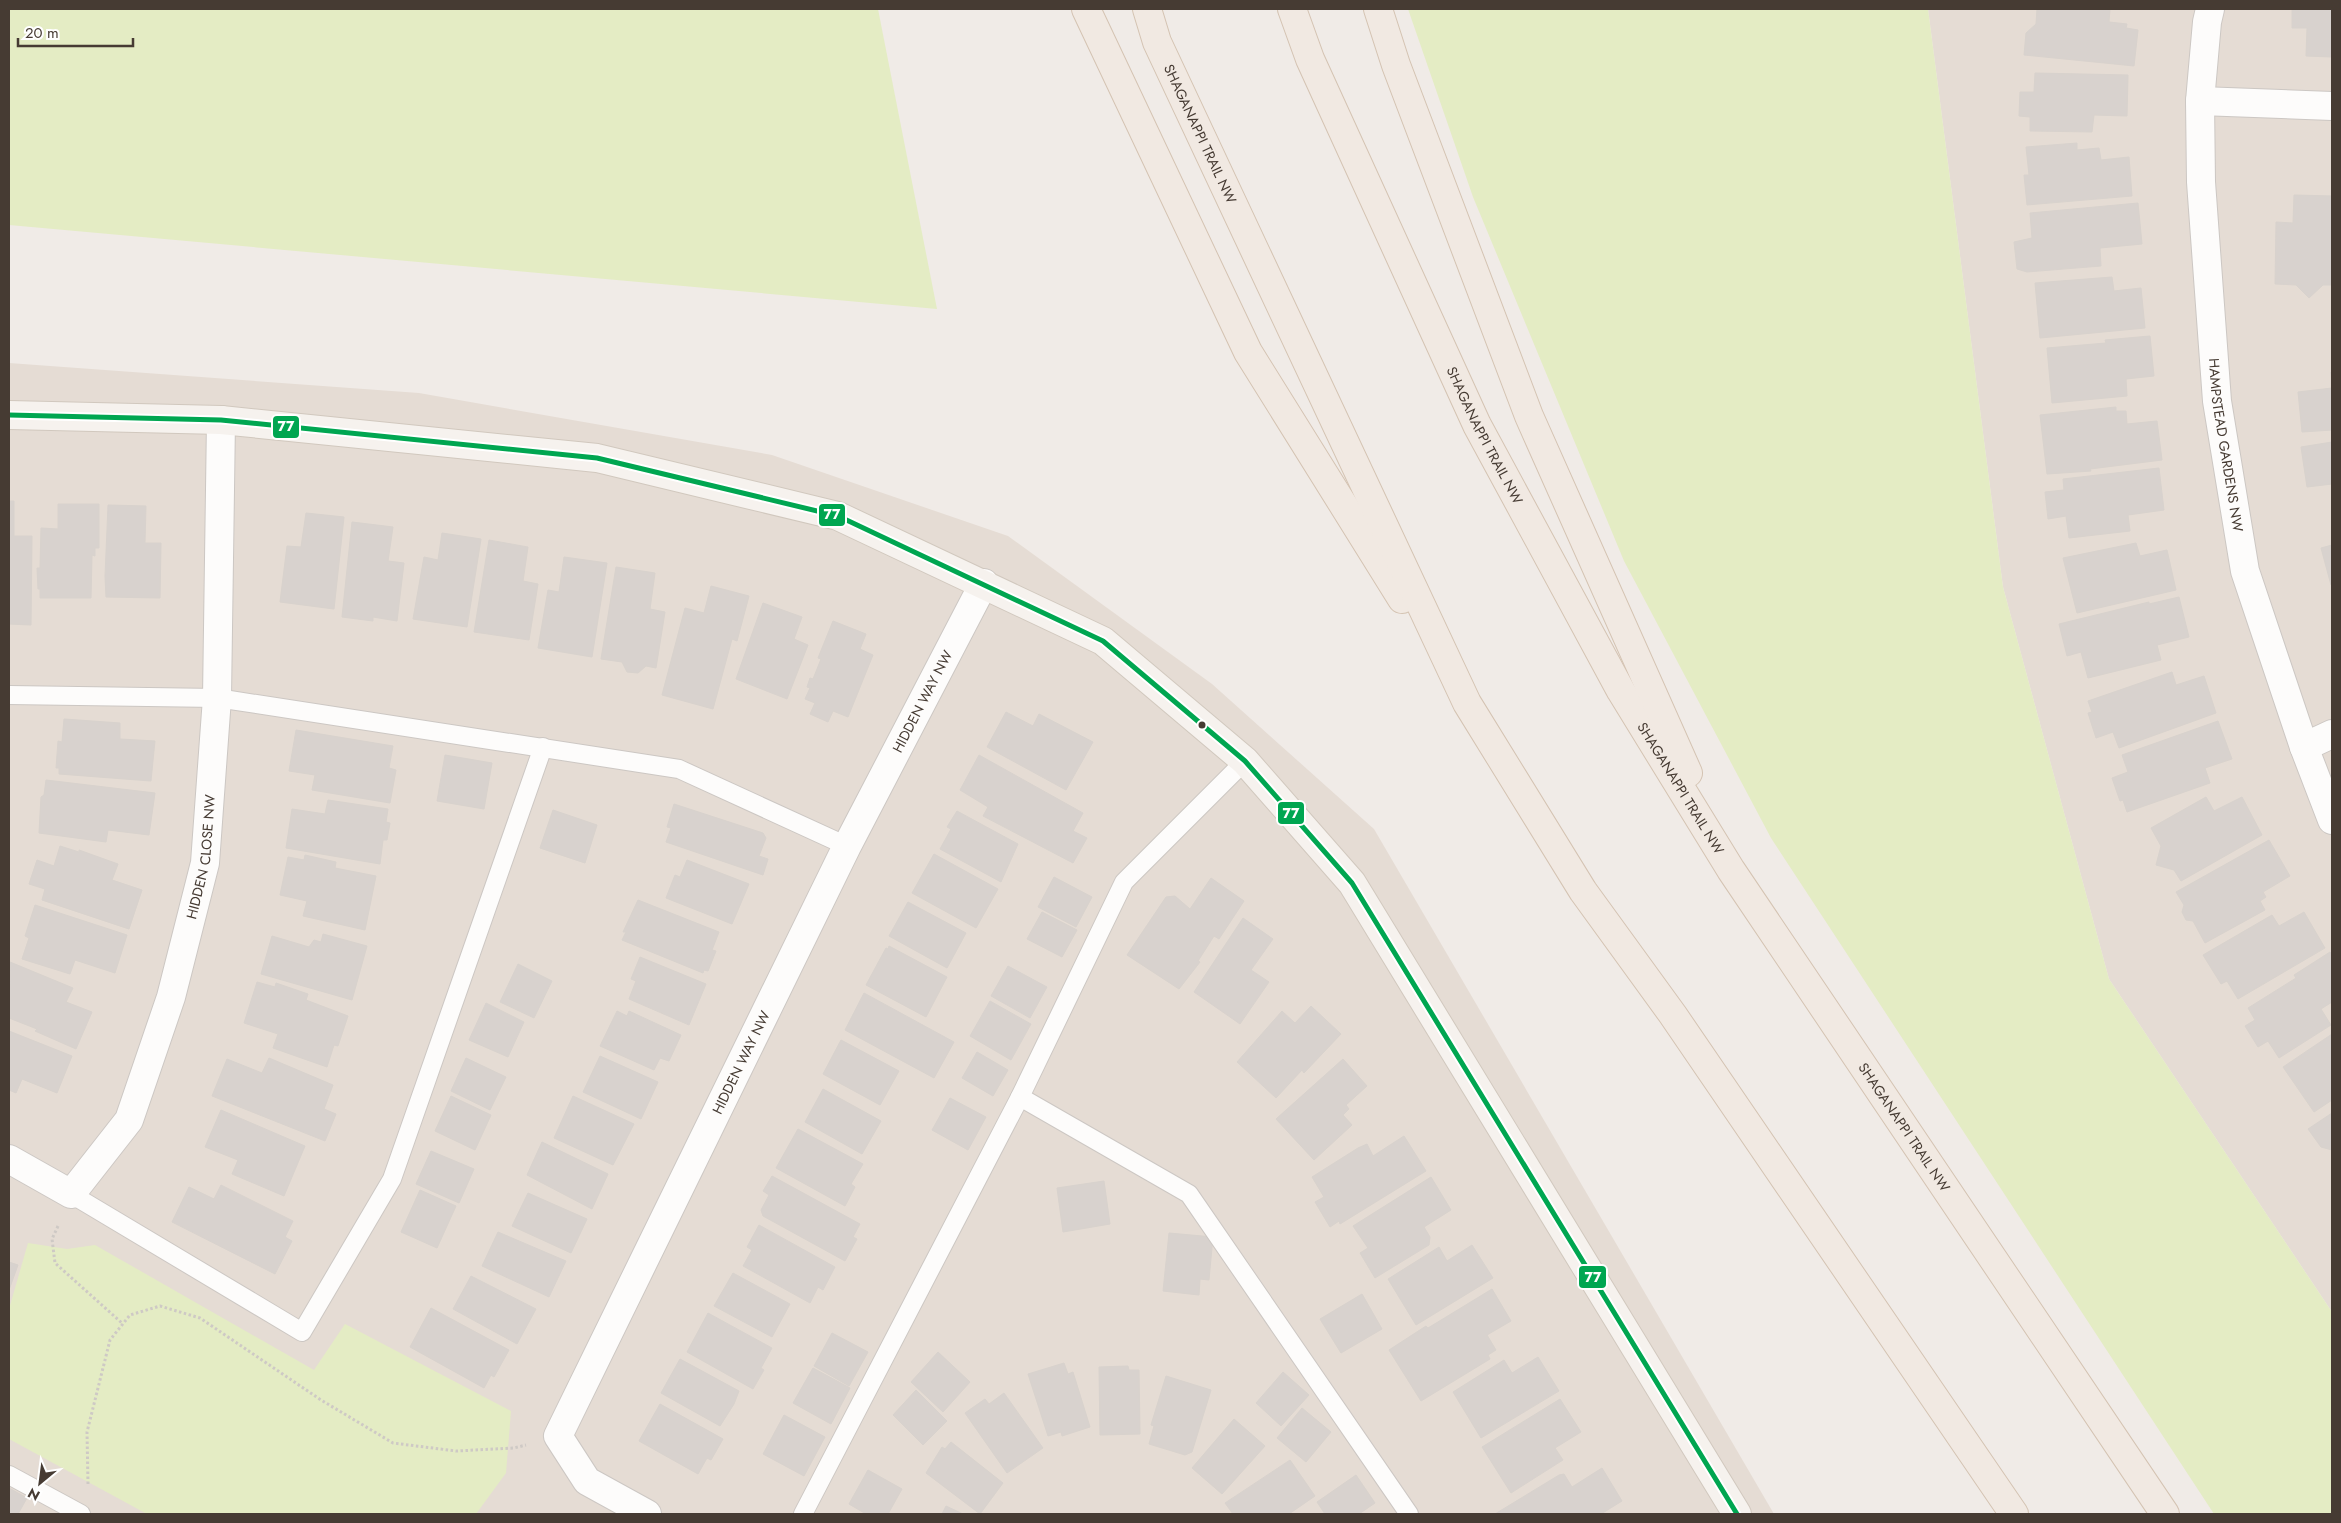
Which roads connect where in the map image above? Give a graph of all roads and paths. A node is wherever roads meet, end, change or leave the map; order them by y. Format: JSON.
{"nodes":[{"id":1,"x":1086,"y":9,"type":"edge"},
{"id":2,"x":1146,"y":9,"type":"edge"},
{"id":3,"x":1292,"y":9,"type":"edge"},
{"id":4,"x":1378,"y":9,"type":"edge"},
{"id":5,"x":2210,"y":9,"type":"edge"},
{"id":6,"x":2200,"y":101,"type":"junction"},
{"id":7,"x":2332,"y":106,"type":"edge"},
{"id":8,"x":9,"y":414,"type":"edge"},
{"id":9,"x":221,"y":420,"type":"junction"},
{"id":10,"x":984,"y":583,"type":"junction"},
{"id":11,"x":9,"y":695,"type":"edge"},
{"id":12,"x":217,"y":698,"type":"junction"},
{"id":13,"x":1467,"y":703,"type":"junction"},
{"id":14,"x":2332,"y":734,"type":"edge"},
{"id":15,"x":2304,"y":746,"type":"junction"},
{"id":16,"x":543,"y":747,"type":"junction"},
{"id":17,"x":1245,"y":761,"type":"junction"},
{"id":18,"x":2332,"y":820,"type":"edge"},
{"id":19,"x":847,"y":846,"type":"junction"},
{"id":20,"x":1731,"y":870,"type":"junction"},
{"id":21,"x":1020,"y":1097,"type":"junction"},
{"id":22,"x":9,"y":1159,"type":"edge"},
{"id":23,"x":71,"y":1194,"type":"junction"},
{"id":24,"x":123,"y":1324,"type":"junction"},
{"id":25,"x":558,"y":1436,"type":"junction"},
{"id":26,"x":9,"y":1475,"type":"edge"},
{"id":27,"x":78,"y":1513,"type":"edge"},
{"id":28,"x":647,"y":1514,"type":"edge"},
{"id":29,"x":803,"y":1514,"type":"edge"},
{"id":30,"x":1409,"y":1514,"type":"edge"},
{"id":31,"x":1737,"y":1514,"type":"edge"},
{"id":32,"x":2014,"y":1514,"type":"edge"},
{"id":33,"x":2165,"y":1514,"type":"edge"}],
"edges":[{"from":1,"to":13,"type":"main road"},
{"from":2,"to":13,"type":"main road","name":"SHAGANAPPI TRAIL NW"},
{"from":3,"to":20,"type":"main road","name":"SHAGANAPPI TRAIL NW"},
{"from":4,"to":20,"type":"main road"},
{"from":5,"to":6,"type":"street","name":"HAMPSTEAD GARDENS NW"},
{"from":6,"to":7,"type":"street"},
{"from":6,"to":15,"type":"street","name":"HAMPSTEAD GARDENS NW"},
{"from":8,"to":9,"type":"street"},
{"from":9,"to":10,"type":"street"},
{"from":9,"to":12,"type":"street","name":"HIDDEN CLOSE NW"},
{"from":10,"to":17,"type":"street"},
{"from":10,"to":19,"type":"street","name":"HIDDEN WAY NW"},
{"from":11,"to":12,"type":"lane"},
{"from":12,"to":16,"type":"lane"},
{"from":12,"to":23,"type":"street","name":"HIDDEN CLOSE NW"},
{"from":13,"to":32,"type":"main road","name":"SHAGANAPPI TRAIL NW"},
{"from":14,"to":15,"type":"street"},
{"from":15,"to":18,"type":"street","name":"HAMPSTEAD GARDENS NW"},
{"from":16,"to":19,"type":"lane"},
{"from":16,"to":23,"type":"lane"},
{"from":17,"to":21,"type":"lane"},
{"from":17,"to":31,"type":"street"},
{"from":19,"to":25,"type":"street","name":"HIDDEN WAY NW"},
{"from":20,"to":33,"type":"main road","name":"SHAGANAPPI TRAIL NW"},
{"from":21,"to":29,"type":"lane"},
{"from":21,"to":30,"type":"lane"},
{"from":22,"to":23,"type":"street"},
{"from":23,"to":24,"type":"path"},
{"from":24,"to":25,"type":"path"},
{"from":24,"to":27,"type":"path"},
{"from":25,"to":28,"type":"street"},
{"from":26,"to":27,"type":"lane"}]}
